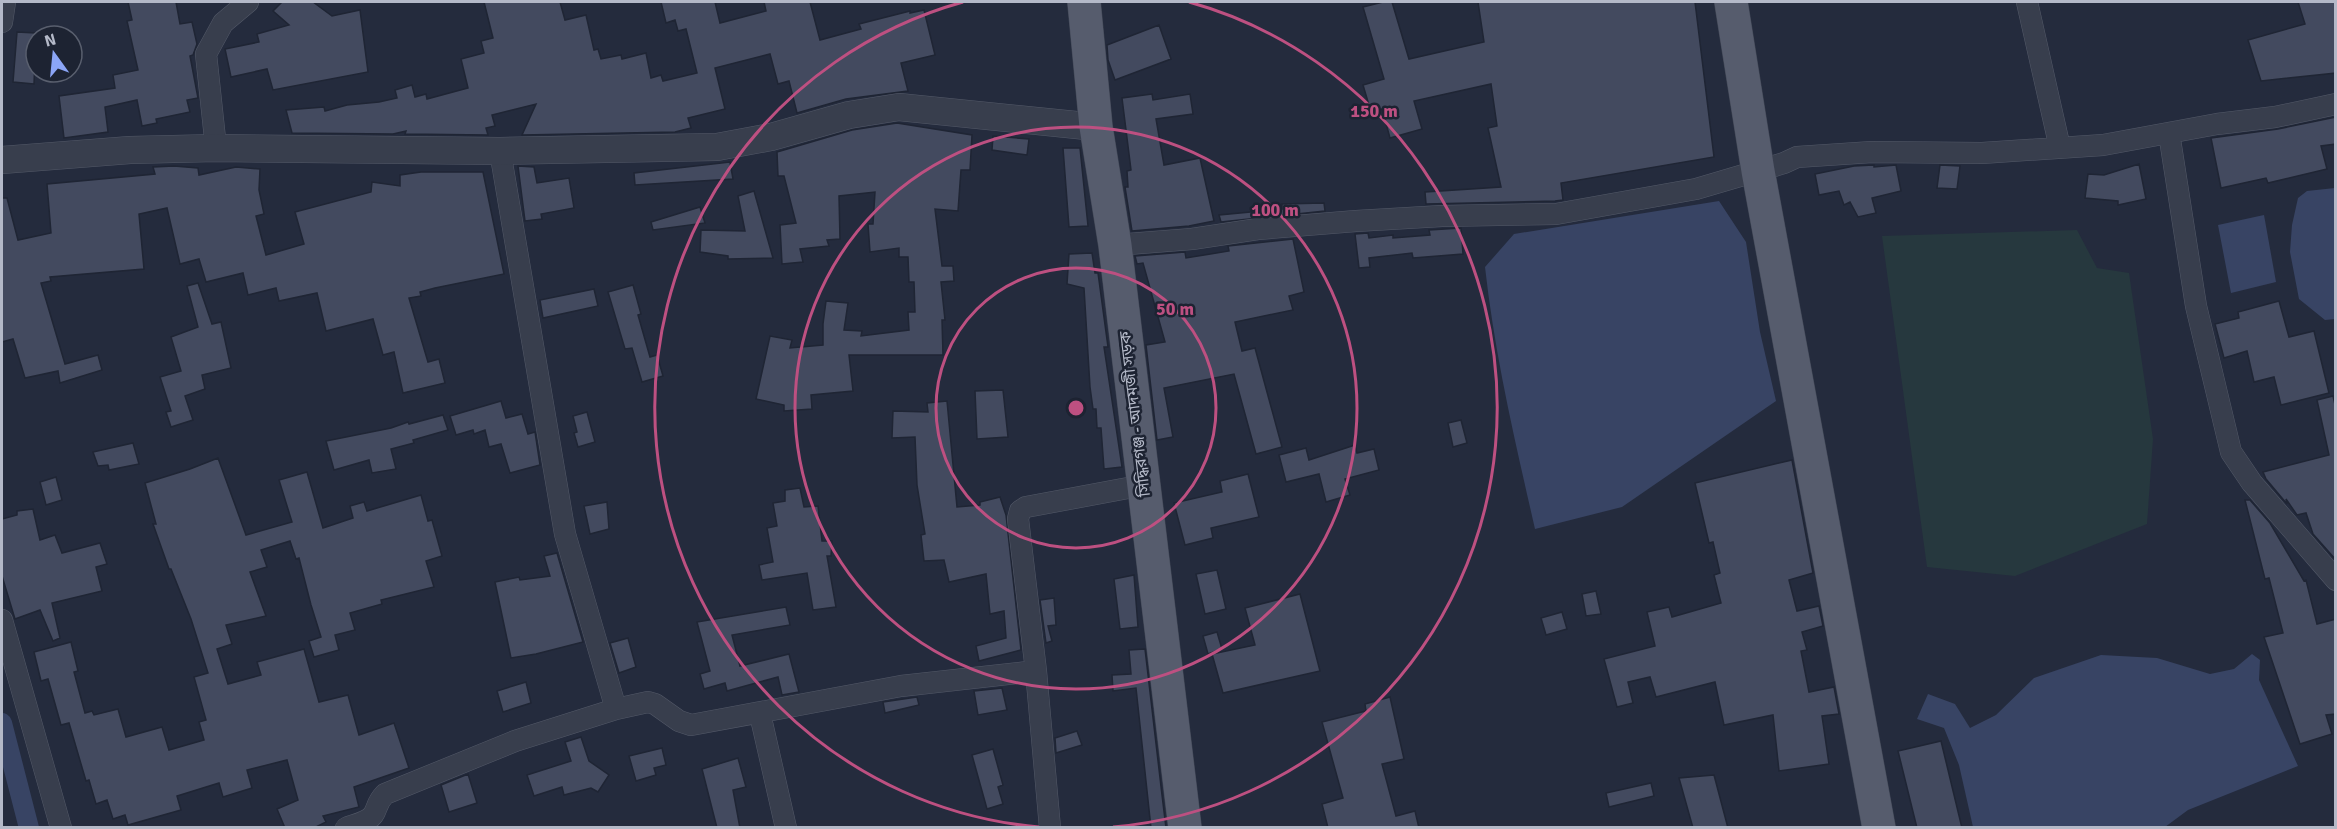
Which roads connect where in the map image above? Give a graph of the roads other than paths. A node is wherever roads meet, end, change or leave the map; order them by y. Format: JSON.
{"nodes":[{"id":1,"x":5,"y":2,"type":"edge"},
{"id":2,"x":248,"y":2,"type":"edge"},
{"id":3,"x":1084,"y":2,"type":"edge"},
{"id":4,"x":1731,"y":2,"type":"edge"},
{"id":5,"x":2027,"y":2,"type":"edge"},
{"id":6,"x":2,"y":22,"type":"edge"},
{"id":7,"x":2336,"y":104,"type":"edge"},
{"id":8,"x":1096,"y":128,"type":"junction"},
{"id":9,"x":2169,"y":133,"type":"junction"},
{"id":10,"x":216,"y":148,"type":"junction"},
{"id":11,"x":2060,"y":148,"type":"junction"},
{"id":12,"x":500,"y":151,"type":"junction"},
{"id":13,"x":2,"y":160,"type":"edge"},
{"id":14,"x":1758,"y":171,"type":"junction"},
{"id":15,"x":1115,"y":245,"type":"junction"},
{"id":16,"x":1144,"y":485,"type":"junction"},
{"id":17,"x":2336,"y":580,"type":"edge"},
{"id":18,"x":2,"y":620,"type":"edge"},
{"id":19,"x":1036,"y":671,"type":"junction"},
{"id":20,"x":616,"y":709,"type":"junction"},
{"id":21,"x":760,"y":714,"type":"junction"},
{"id":22,"x":62,"y":828,"type":"edge"},
{"id":23,"x":345,"y":828,"type":"edge"},
{"id":24,"x":786,"y":828,"type":"edge"},
{"id":25,"x":1050,"y":828,"type":"edge"},
{"id":26,"x":1185,"y":828,"type":"edge"},
{"id":27,"x":1880,"y":828,"type":"edge"}],
"edges":[{"from":1,"to":6,"type":"street"},
{"from":2,"to":10,"type":"street"},
{"from":3,"to":8,"type":"main road","name":"সিদ্ধিরগঞ্জ - আদমজী সড়ক"},
{"from":4,"to":14,"type":"main road"},
{"from":5,"to":11,"type":"street"},
{"from":7,"to":9,"type":"street"},
{"from":8,"to":12,"type":"street"},
{"from":8,"to":15,"type":"main road","name":"সিদ্ধিরগঞ্জ - আদমজী সড়ক"},
{"from":9,"to":11,"type":"street"},
{"from":9,"to":17,"type":"street"},
{"from":10,"to":12,"type":"street"},
{"from":10,"to":13,"type":"street"},
{"from":11,"to":14,"type":"street"},
{"from":12,"to":20,"type":"street"},
{"from":14,"to":15,"type":"street"},
{"from":14,"to":27,"type":"main road"},
{"from":15,"to":16,"type":"main road","name":"সিদ্ধিরগঞ্জ - আদমজী সড়ক"},
{"from":16,"to":19,"type":"street"},
{"from":16,"to":26,"type":"main road","name":"সিদ্ধিরগঞ্জ - আদমজী সড়ক"},
{"from":18,"to":22,"type":"street"},
{"from":19,"to":21,"type":"street"},
{"from":19,"to":25,"type":"street"},
{"from":20,"to":21,"type":"street"},
{"from":20,"to":23,"type":"street"},
{"from":21,"to":24,"type":"street"}]}
